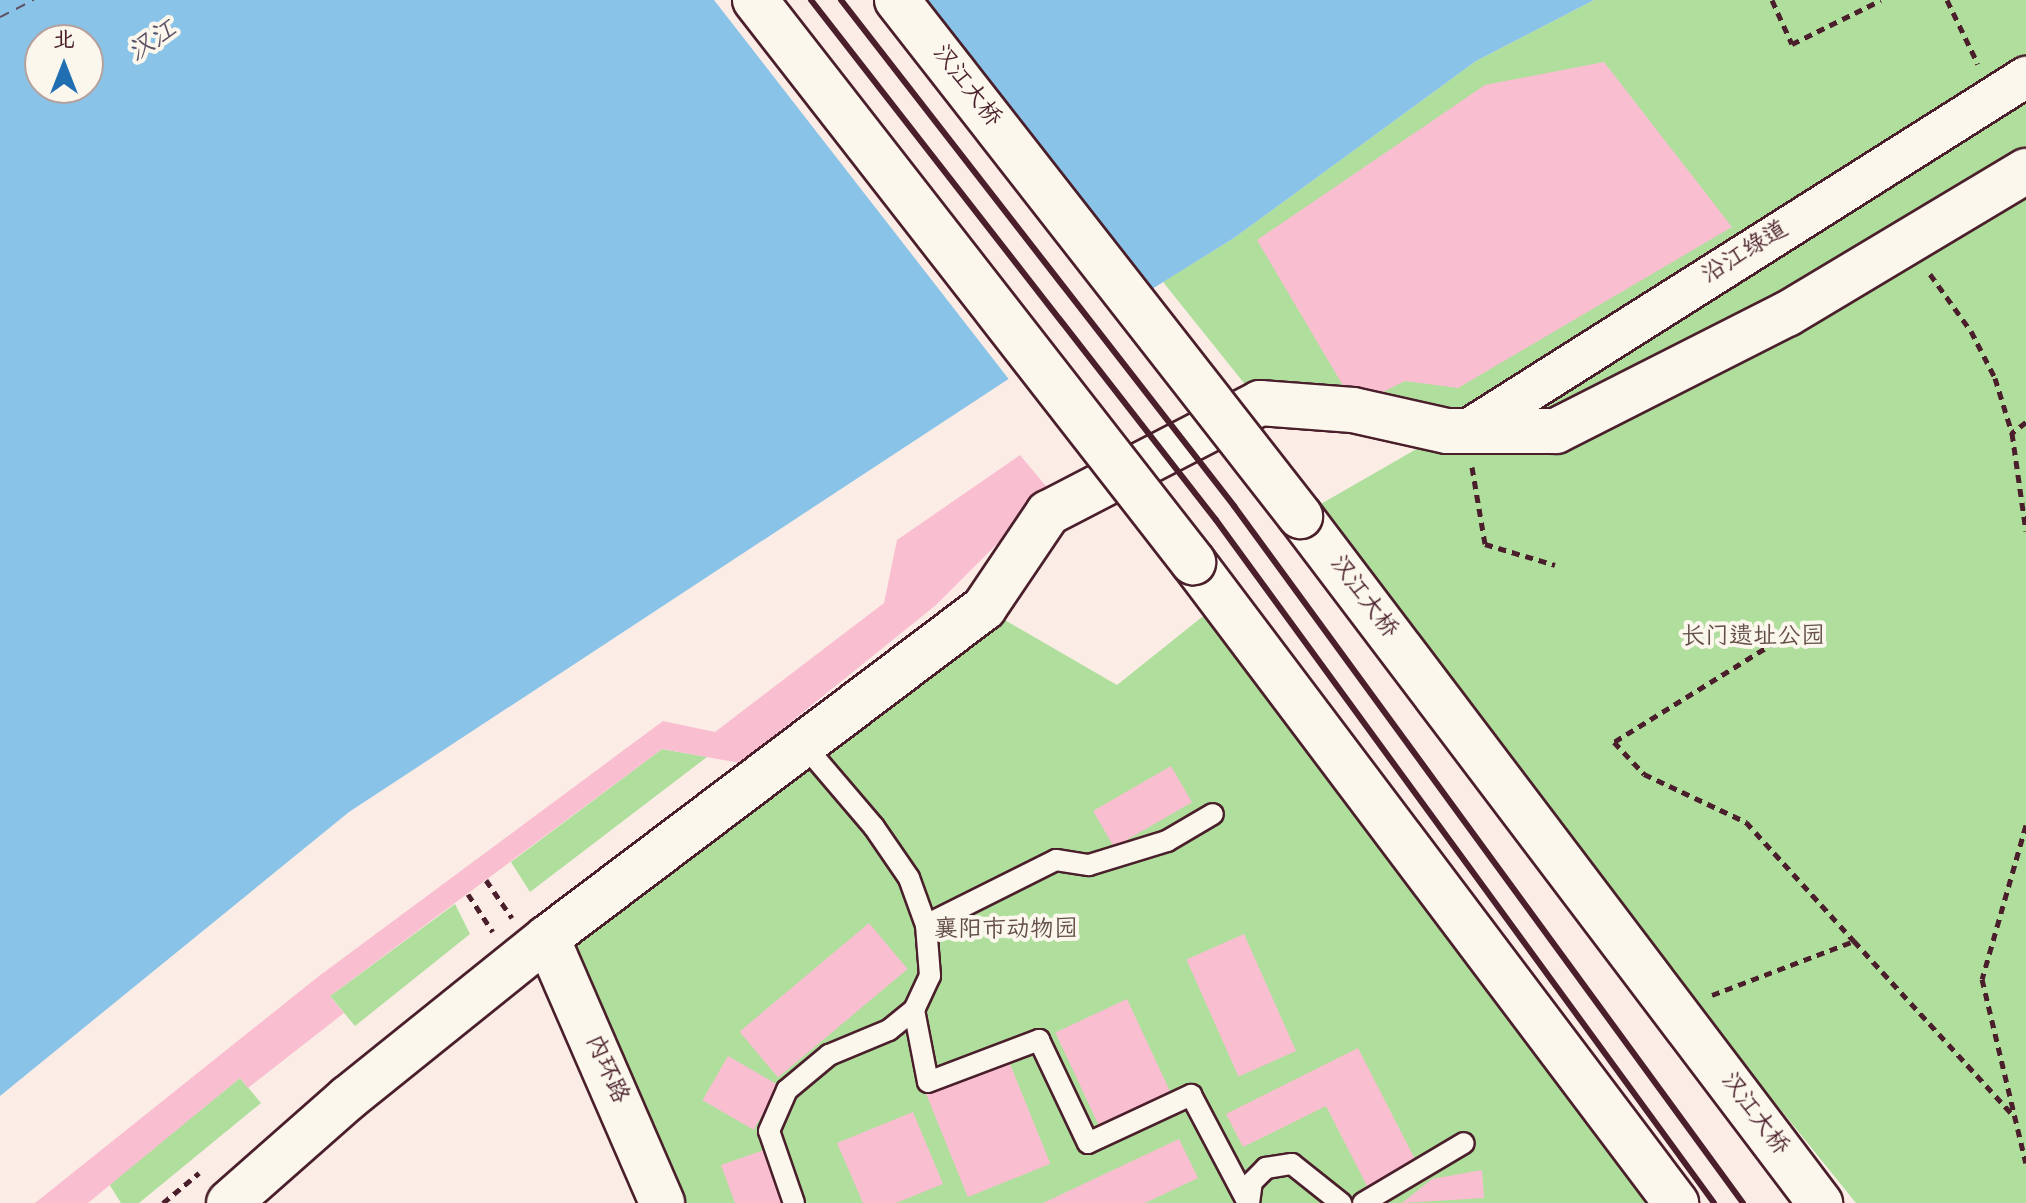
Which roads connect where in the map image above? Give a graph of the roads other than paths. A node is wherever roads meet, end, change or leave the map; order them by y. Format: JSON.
{"nodes":[{"id":1,"x":755,"y":0,"type":"edge"},
{"id":2,"x":897,"y":0,"type":"edge"},
{"id":3,"x":2010,"y":87,"type":"edge"},
{"id":4,"x":2026,"y":171,"type":"edge"},
{"id":5,"x":1466,"y":431,"type":"junction"},
{"id":6,"x":803,"y":744,"type":"junction"},
{"id":7,"x":1213,"y":814,"type":"dead end"},
{"id":8,"x":926,"y":925,"type":"junction"},
{"id":9,"x":531,"y":930,"type":"junction"},
{"id":10,"x":914,"y":1010,"type":"junction"},
{"id":11,"x":1464,"y":1143,"type":"dead end"},
{"id":12,"x":229,"y":1203,"type":"edge"},
{"id":13,"x":662,"y":1203,"type":"edge"},
{"id":14,"x":794,"y":1203,"type":"edge"},
{"id":15,"x":1249,"y":1203,"type":"edge"},
{"id":16,"x":1341,"y":1203,"type":"edge"},
{"id":17,"x":1363,"y":1203,"type":"edge"},
{"id":18,"x":1676,"y":1203,"type":"edge"},
{"id":19,"x":1820,"y":1203,"type":"edge"}],
"edges":[{"from":1,"to":18,"type":"main road","bridge":true},
{"from":2,"to":19,"type":"main road","name":"汉江大桥","bridge":true},
{"from":3,"to":5,"type":"street","name":"沿江绿道"},
{"from":4,"to":5,"type":"main road"},
{"from":5,"to":6,"type":"main road"},
{"from":6,"to":8,"type":"lane"},
{"from":6,"to":9,"type":"main road"},
{"from":7,"to":8,"type":"lane"},
{"from":8,"to":10,"type":"lane"},
{"from":9,"to":12,"type":"main road"},
{"from":9,"to":13,"type":"main road","name":"内环路"},
{"from":10,"to":14,"type":"lane"},
{"from":10,"to":15,"type":"lane"},
{"from":11,"to":17,"type":"lane"},
{"from":15,"to":16,"type":"lane"}]}
